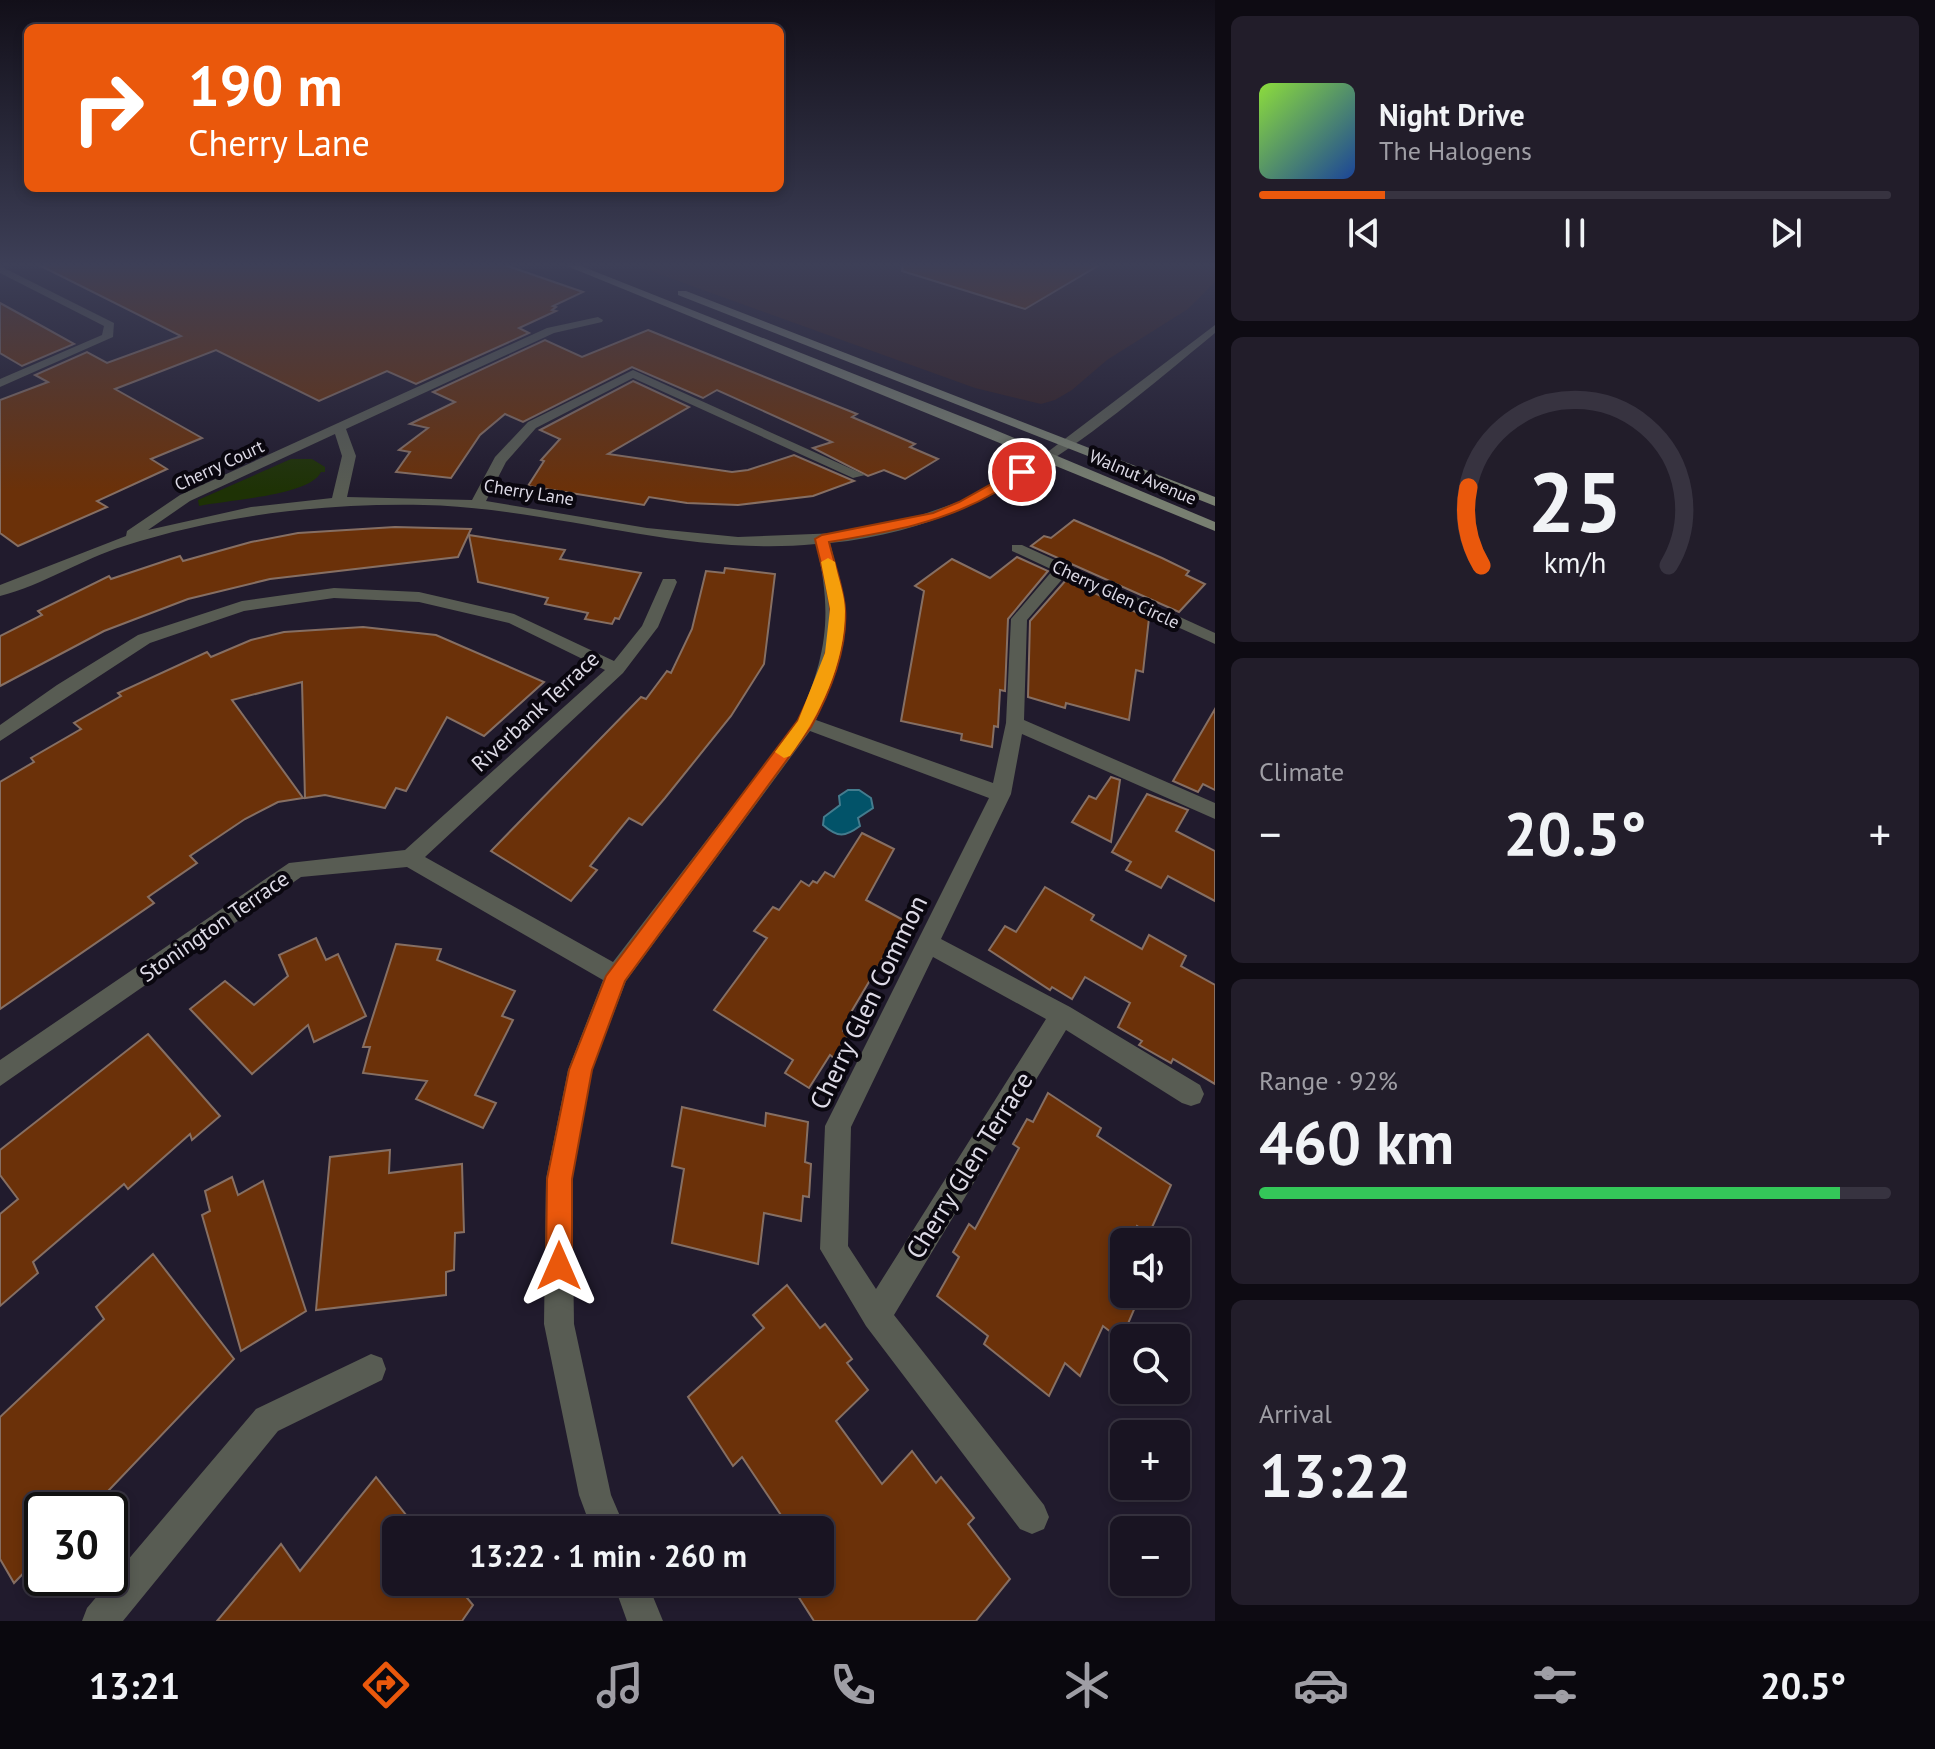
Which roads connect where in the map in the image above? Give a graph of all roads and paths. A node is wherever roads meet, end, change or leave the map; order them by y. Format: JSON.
{"nodes":[{"id":1,"x":101,"y":340,"type":"edge"},
{"id":2,"x":530,"y":340,"type":"edge"},
{"id":3,"x":756,"y":340,"type":"edge"},
{"id":4,"x":802,"y":340,"type":"edge"},
{"id":5,"x":1200,"y":340,"type":"edge"},
{"id":6,"x":0,"y":383,"type":"edge"},
{"id":7,"x":340,"y":429,"type":"junction"},
{"id":8,"x":1067,"y":442,"type":"junction"},
{"id":9,"x":1047,"y":456,"type":"junction"},
{"id":10,"x":858,"y":475,"type":"dead end"},
{"id":11,"x":339,"y":500,"type":"junction"},
{"id":12,"x":1215,"y":502,"type":"edge"},
{"id":13,"x":477,"y":504,"type":"junction"},
{"id":14,"x":1215,"y":527,"type":"edge"},
{"id":15,"x":822,"y":539,"type":"junction"},
{"id":16,"x":119,"y":543,"type":"junction"},
{"id":17,"x":1017,"y":548,"type":"dead end"},
{"id":18,"x":1062,"y":569,"type":"junction"},
{"id":19,"x":669,"y":582,"type":"dead end"},
{"id":20,"x":0,"y":591,"type":"edge"},
{"id":21,"x":1215,"y":639,"type":"edge"},
{"id":22,"x":617,"y":669,"type":"junction"},
{"id":23,"x":806,"y":723,"type":"junction"},
{"id":24,"x":1015,"y":723,"type":"junction"},
{"id":25,"x":0,"y":734,"type":"edge"},
{"id":26,"x":1001,"y":794,"type":"junction"},
{"id":27,"x":1215,"y":811,"type":"edge"},
{"id":28,"x":410,"y":858,"type":"junction"},
{"id":29,"x":929,"y":944,"type":"junction"},
{"id":30,"x":616,"y":976,"type":"junction"},
{"id":31,"x":1062,"y":1015,"type":"junction"},
{"id":32,"x":0,"y":1074,"type":"edge"},
{"id":33,"x":1191,"y":1094,"type":"dead end"},
{"id":34,"x":876,"y":1316,"type":"junction"},
{"id":35,"x":371,"y":1369,"type":"dead end"},
{"id":36,"x":603,"y":1516,"type":"edge"},
{"id":37,"x":1032,"y":1517,"type":"dead end"},
{"id":38,"x":635,"y":1596,"type":"edge"},
{"id":39,"x":100,"y":1621,"type":"edge"},
{"id":40,"x":645,"y":1621,"type":"edge"}],
"edges":[{"from":1,"to":6,"type":"street"},
{"from":2,"to":7,"type":"street","name":"Cherry Court"},
{"from":3,"to":9,"type":"main road","name":"Walnut Avenue"},
{"from":4,"to":8,"type":"main road","name":"Walnut Avenue"},
{"from":5,"to":8,"type":"street","name":"Cherry Lane"},
{"from":7,"to":11,"type":"street"},
{"from":7,"to":16,"type":"street","name":"Cherry Court"},
{"from":8,"to":9,"type":"street","name":"Cherry Lane"},
{"from":8,"to":12,"type":"main road","name":"Walnut Avenue"},
{"from":9,"to":14,"type":"main road","name":"Walnut Avenue"},
{"from":9,"to":15,"type":"street","name":"Cherry Lane"},
{"from":10,"to":13,"type":"street"},
{"from":11,"to":13,"type":"street","name":"Cherry Lane"},
{"from":11,"to":16,"type":"street","name":"Cherry Lane"},
{"from":13,"to":15,"type":"street","name":"Cherry Lane"},
{"from":15,"to":23,"type":"street"},
{"from":16,"to":20,"type":"street","name":"Cherry Lane"},
{"from":17,"to":18,"type":"street","name":"Cherry Glen Circle"},
{"from":18,"to":21,"type":"street","name":"Cherry Glen Circle"},
{"from":18,"to":24,"type":"street","name":"Cherry Glen Common"},
{"from":19,"to":22,"type":"street","name":"Riverbank Terrace"},
{"from":22,"to":25,"type":"street"},
{"from":22,"to":28,"type":"street","name":"Riverbank Terrace"},
{"from":23,"to":26,"type":"street"},
{"from":23,"to":30,"type":"street"},
{"from":24,"to":26,"type":"street","name":"Cherry Glen Common"},
{"from":24,"to":27,"type":"street"},
{"from":26,"to":29,"type":"street","name":"Cherry Glen Common"},
{"from":28,"to":30,"type":"street"},
{"from":28,"to":32,"type":"street","name":"Stonington Terrace"},
{"from":29,"to":31,"type":"street"},
{"from":29,"to":34,"type":"street","name":"Cherry Glen Common"},
{"from":30,"to":36,"type":"street"},
{"from":31,"to":33,"type":"street"},
{"from":31,"to":34,"type":"street","name":"Cherry Glen Terrace"},
{"from":34,"to":37,"type":"street","name":"Cherry Glen Common"},
{"from":35,"to":39,"type":"street"},
{"from":38,"to":40,"type":"street"}]}
